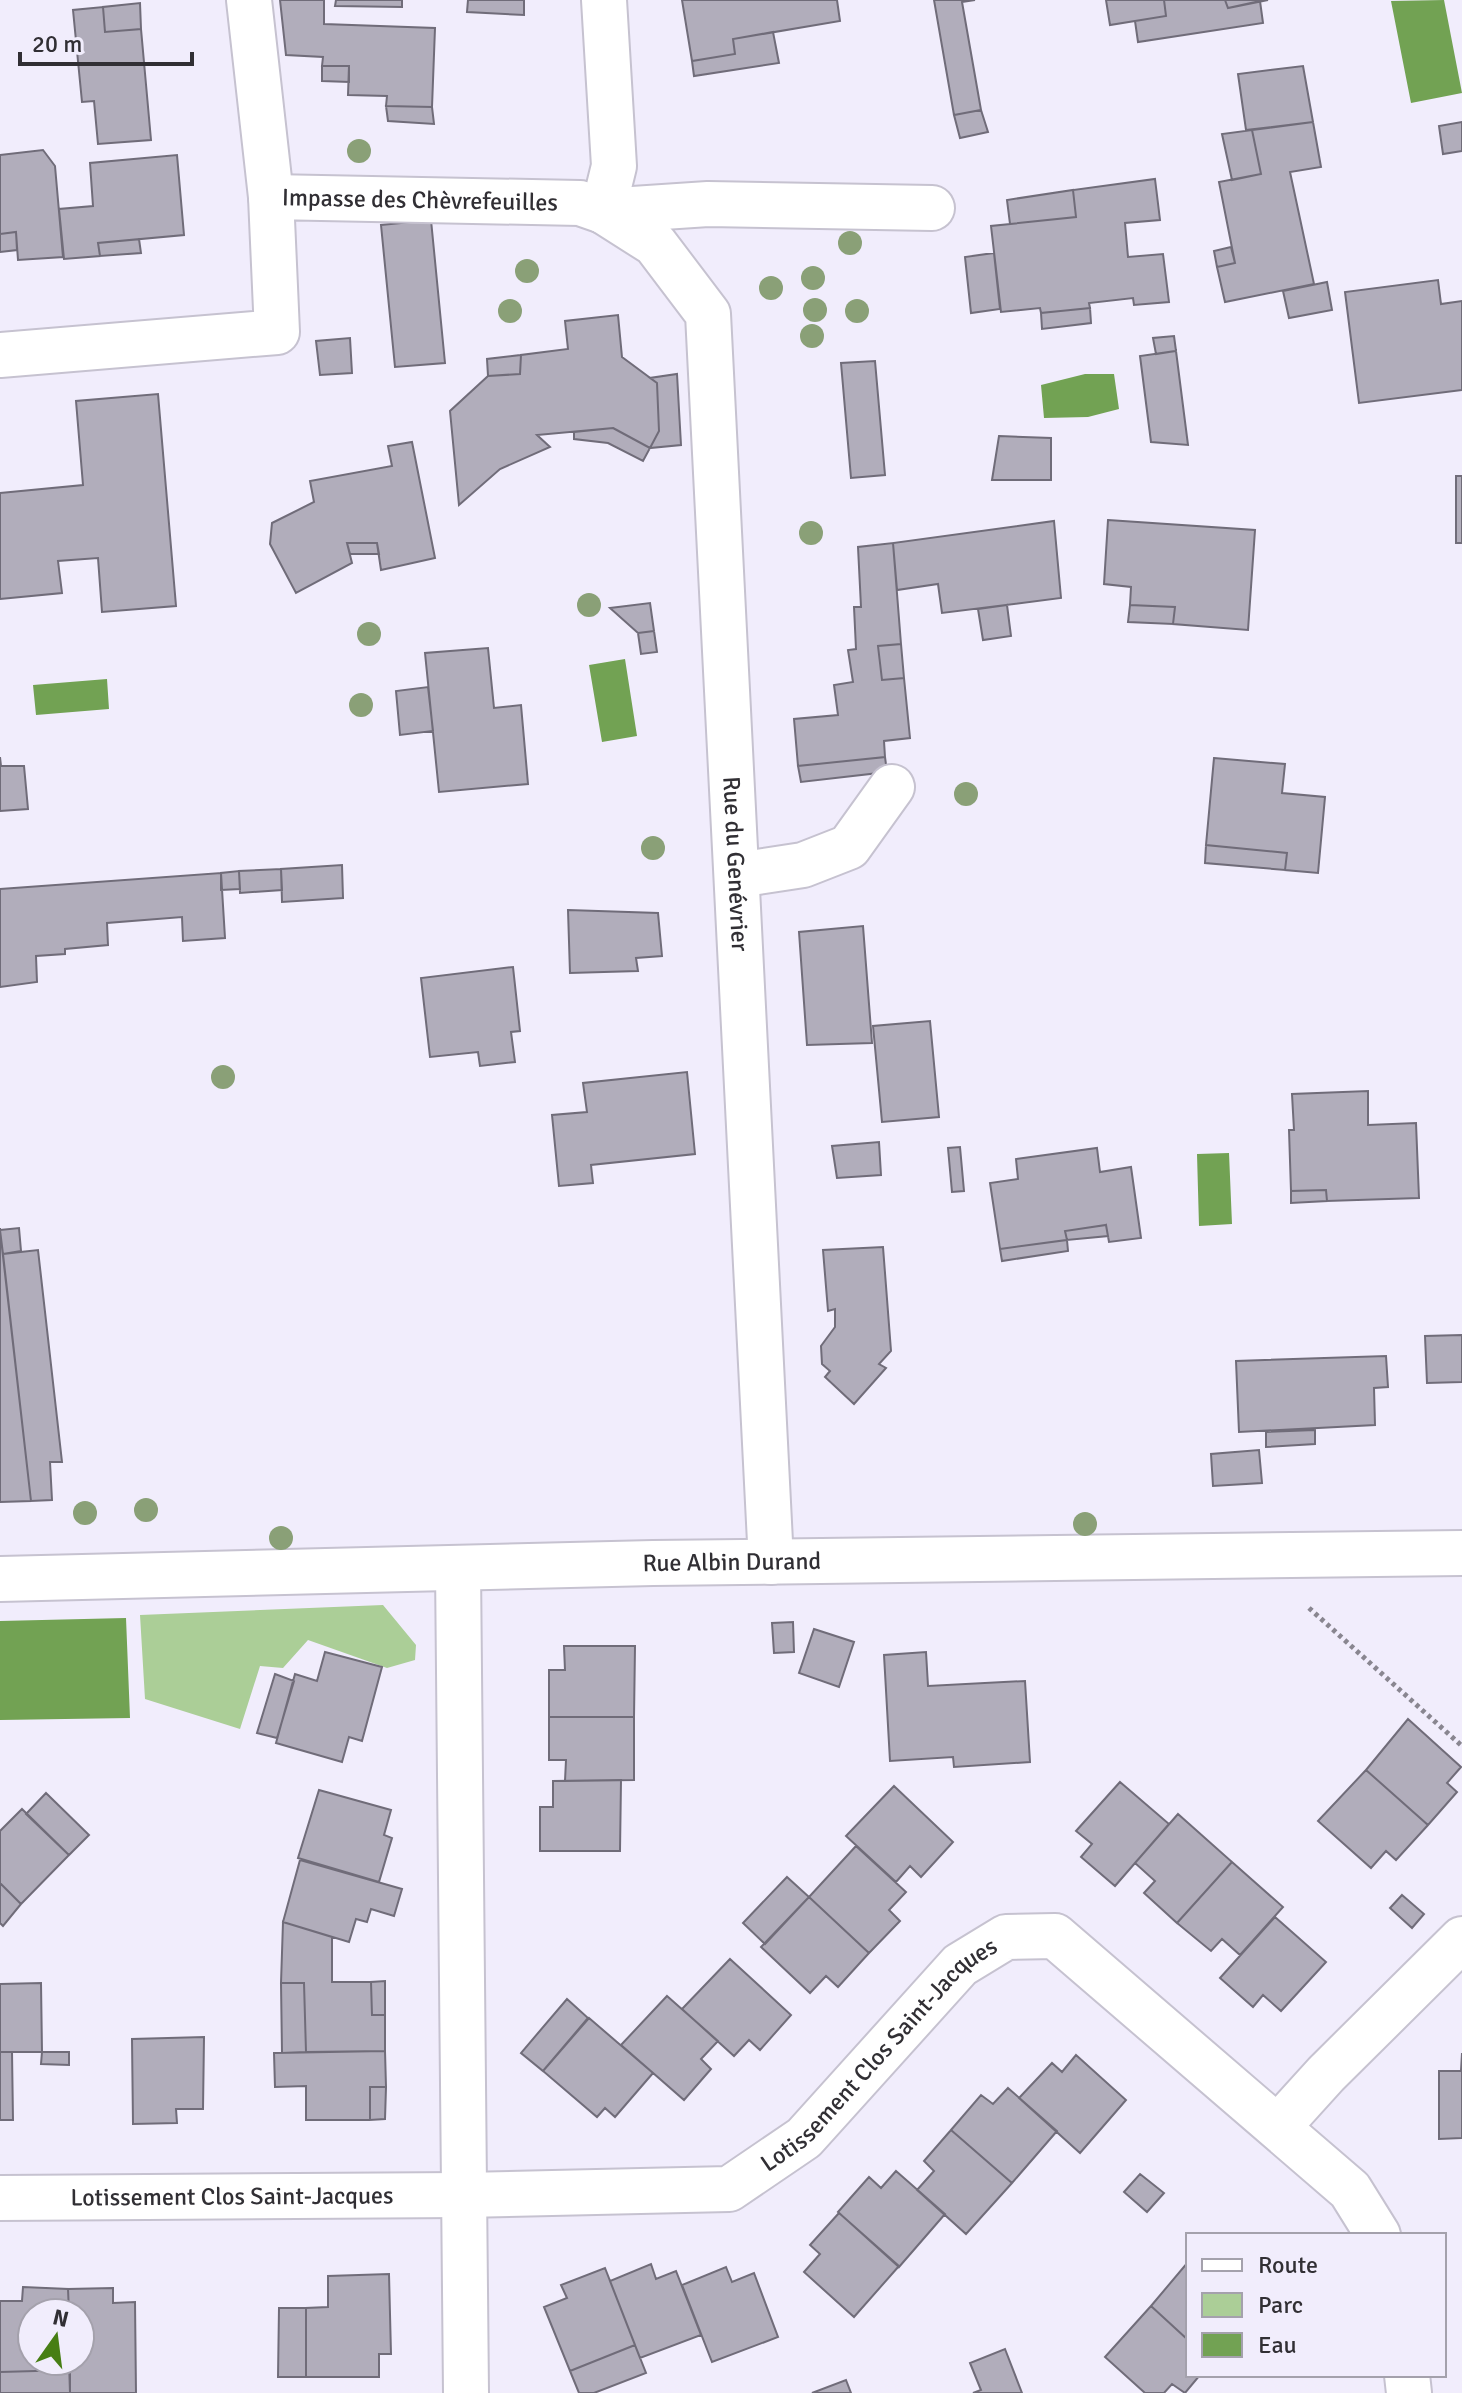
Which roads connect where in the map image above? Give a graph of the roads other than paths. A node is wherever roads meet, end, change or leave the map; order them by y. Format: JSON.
{"nodes":[{"id":1,"x":249,"y":0,"type":"edge"},
{"id":2,"x":604,"y":0,"type":"edge"},
{"id":3,"x":271,"y":197,"type":"junction"},
{"id":4,"x":932,"y":208,"type":"dead end"},
{"id":5,"x":603,"y":211,"type":"junction"},
{"id":6,"x":0,"y":355,"type":"edge"},
{"id":7,"x":892,"y":787,"type":"dead end"},
{"id":8,"x":737,"y":875,"type":"junction"},
{"id":9,"x":1462,"y":1553,"type":"edge"},
{"id":10,"x":771,"y":1562,"type":"junction"},
{"id":11,"x":458,"y":1568,"type":"junction"},
{"id":12,"x":0,"y":1579,"type":"edge"},
{"id":13,"x":1462,"y":1939,"type":"edge"},
{"id":14,"x":1278,"y":2127,"type":"junction"},
{"id":15,"x":464,"y":2195,"type":"junction"},
{"id":16,"x":0,"y":2198,"type":"edge"},
{"id":17,"x":1377,"y":2233,"type":"edge"},
{"id":18,"x":466,"y":2393,"type":"edge"}],
"edges":[{"from":1,"to":3,"type":"street"},
{"from":2,"to":5,"type":"street"},
{"from":3,"to":5,"type":"street","name":"Impasse des Chèvrefeuilles"},
{"from":3,"to":6,"type":"street","name":"Impasse des Chèvrefeuilles"},
{"from":4,"to":5,"type":"street","name":"Impasse des Chèvrefeuilles"},
{"from":5,"to":8,"type":"street","name":"Rue du Genévrier"},
{"from":7,"to":8,"type":"street"},
{"from":8,"to":10,"type":"street","name":"Rue du Genévrier"},
{"from":9,"to":10,"type":"street","name":"Rue Albin Durand"},
{"from":10,"to":11,"type":"street","name":"Rue Albin Durand"},
{"from":11,"to":12,"type":"street","name":"Rue Albin Durand"},
{"from":11,"to":15,"type":"street"},
{"from":13,"to":14,"type":"street"},
{"from":14,"to":15,"type":"street","name":"Lotissement Clos Saint-Jacques"},
{"from":14,"to":17,"type":"street","name":"Lotissement Clos Saint-Jacques"},
{"from":15,"to":16,"type":"street","name":"Lotissement Clos Saint-Jacques"},
{"from":15,"to":18,"type":"street"}]}
